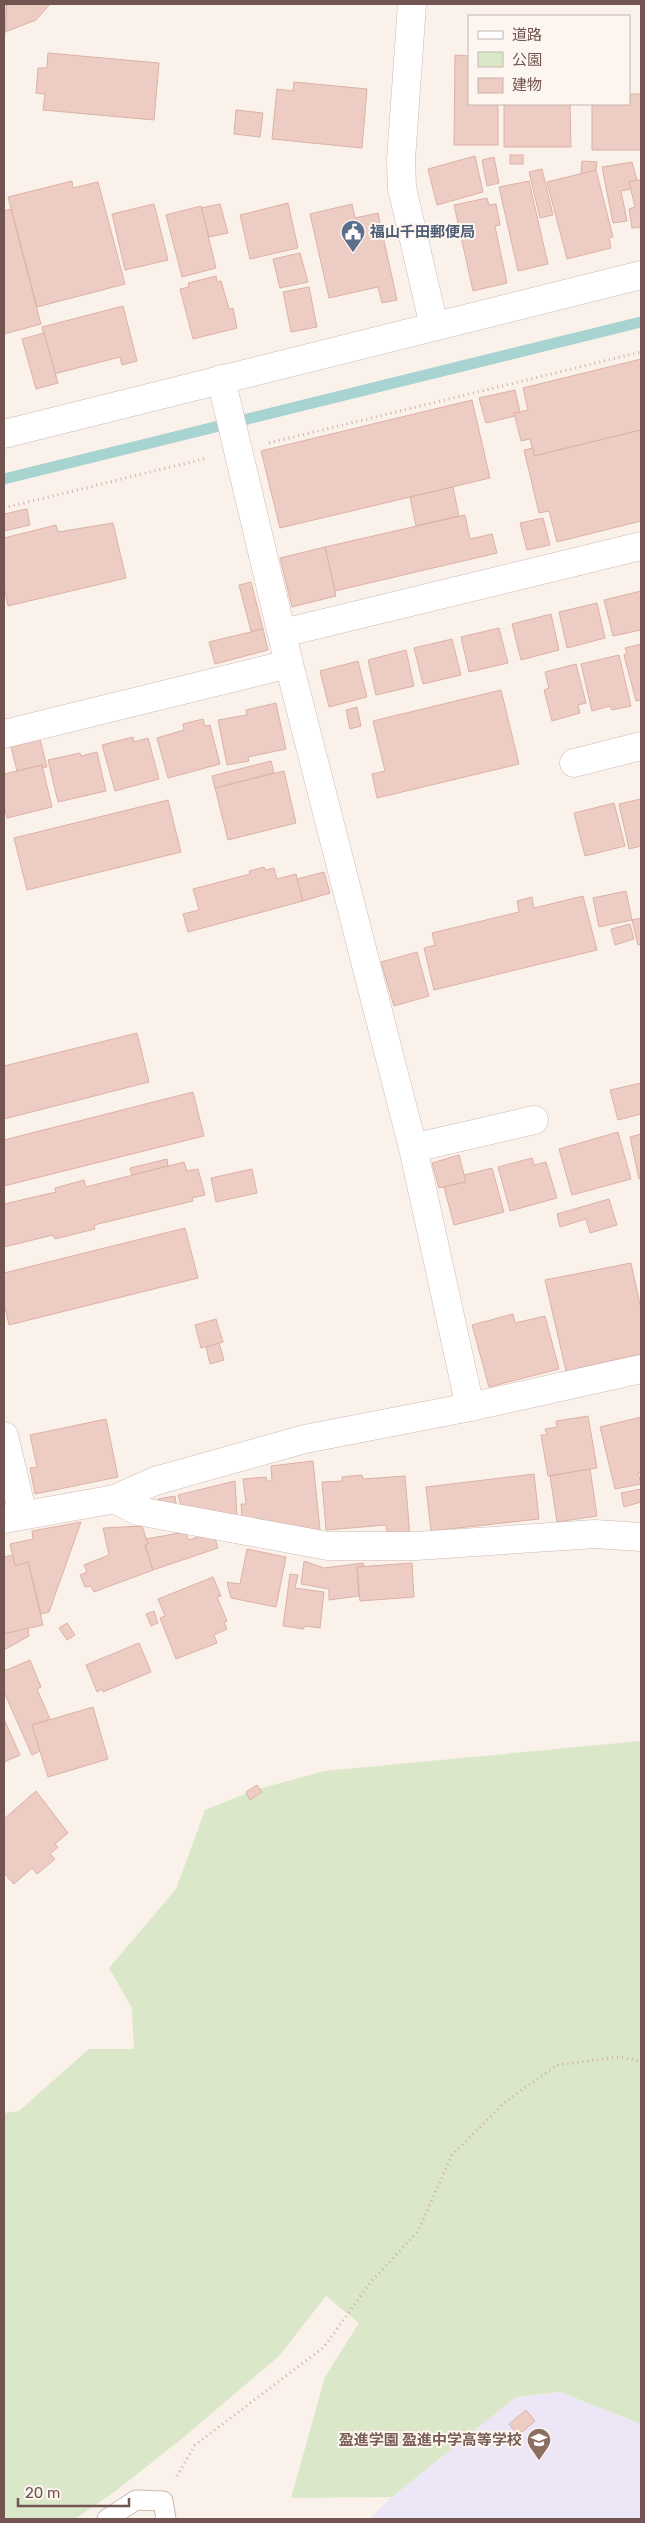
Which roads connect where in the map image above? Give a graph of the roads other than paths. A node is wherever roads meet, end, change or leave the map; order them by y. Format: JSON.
{"nodes":[{"id":1,"x":412,"y":4,"type":"edge"},
{"id":2,"x":641,"y":275,"type":"edge"},
{"id":3,"x":434,"y":326,"type":"junction"},
{"id":4,"x":221,"y":379,"type":"junction"},
{"id":5,"x":4,"y":434,"type":"edge"},
{"id":6,"x":641,"y":546,"type":"edge"},
{"id":7,"x":283,"y":633,"type":"junction"},
{"id":8,"x":289,"y":664,"type":"junction"},
{"id":9,"x":4,"y":734,"type":"edge"},
{"id":10,"x":641,"y":746,"type":"edge"},
{"id":11,"x":574,"y":763,"type":"dead end"},
{"id":12,"x":534,"y":1120,"type":"dead end"},
{"id":13,"x":413,"y":1148,"type":"junction"},
{"id":14,"x":641,"y":1369,"type":"edge"},
{"id":15,"x":470,"y":1407,"type":"junction"},
{"id":16,"x":4,"y":1436,"type":"edge"},
{"id":17,"x":115,"y":1499,"type":"junction"},
{"id":18,"x":13,"y":1517,"type":"edge"},
{"id":19,"x":641,"y":1537,"type":"edge"},
{"id":20,"x":107,"y":2519,"type":"edge"},
{"id":21,"x":166,"y":2519,"type":"edge"}],
"edges":[{"from":1,"to":3,"type":"street"},
{"from":2,"to":3,"type":"street"},
{"from":3,"to":4,"type":"street"},
{"from":4,"to":5,"type":"street"},
{"from":4,"to":7,"type":"street"},
{"from":6,"to":7,"type":"street"},
{"from":7,"to":8,"type":"street"},
{"from":8,"to":9,"type":"street"},
{"from":8,"to":13,"type":"street"},
{"from":10,"to":11,"type":"street"},
{"from":12,"to":13,"type":"street"},
{"from":13,"to":15,"type":"street"},
{"from":14,"to":15,"type":"street"},
{"from":15,"to":17,"type":"street"},
{"from":16,"to":18,"type":"street"},
{"from":17,"to":18,"type":"street"},
{"from":17,"to":19,"type":"street"},
{"from":20,"to":21,"type":"lane"}]}
